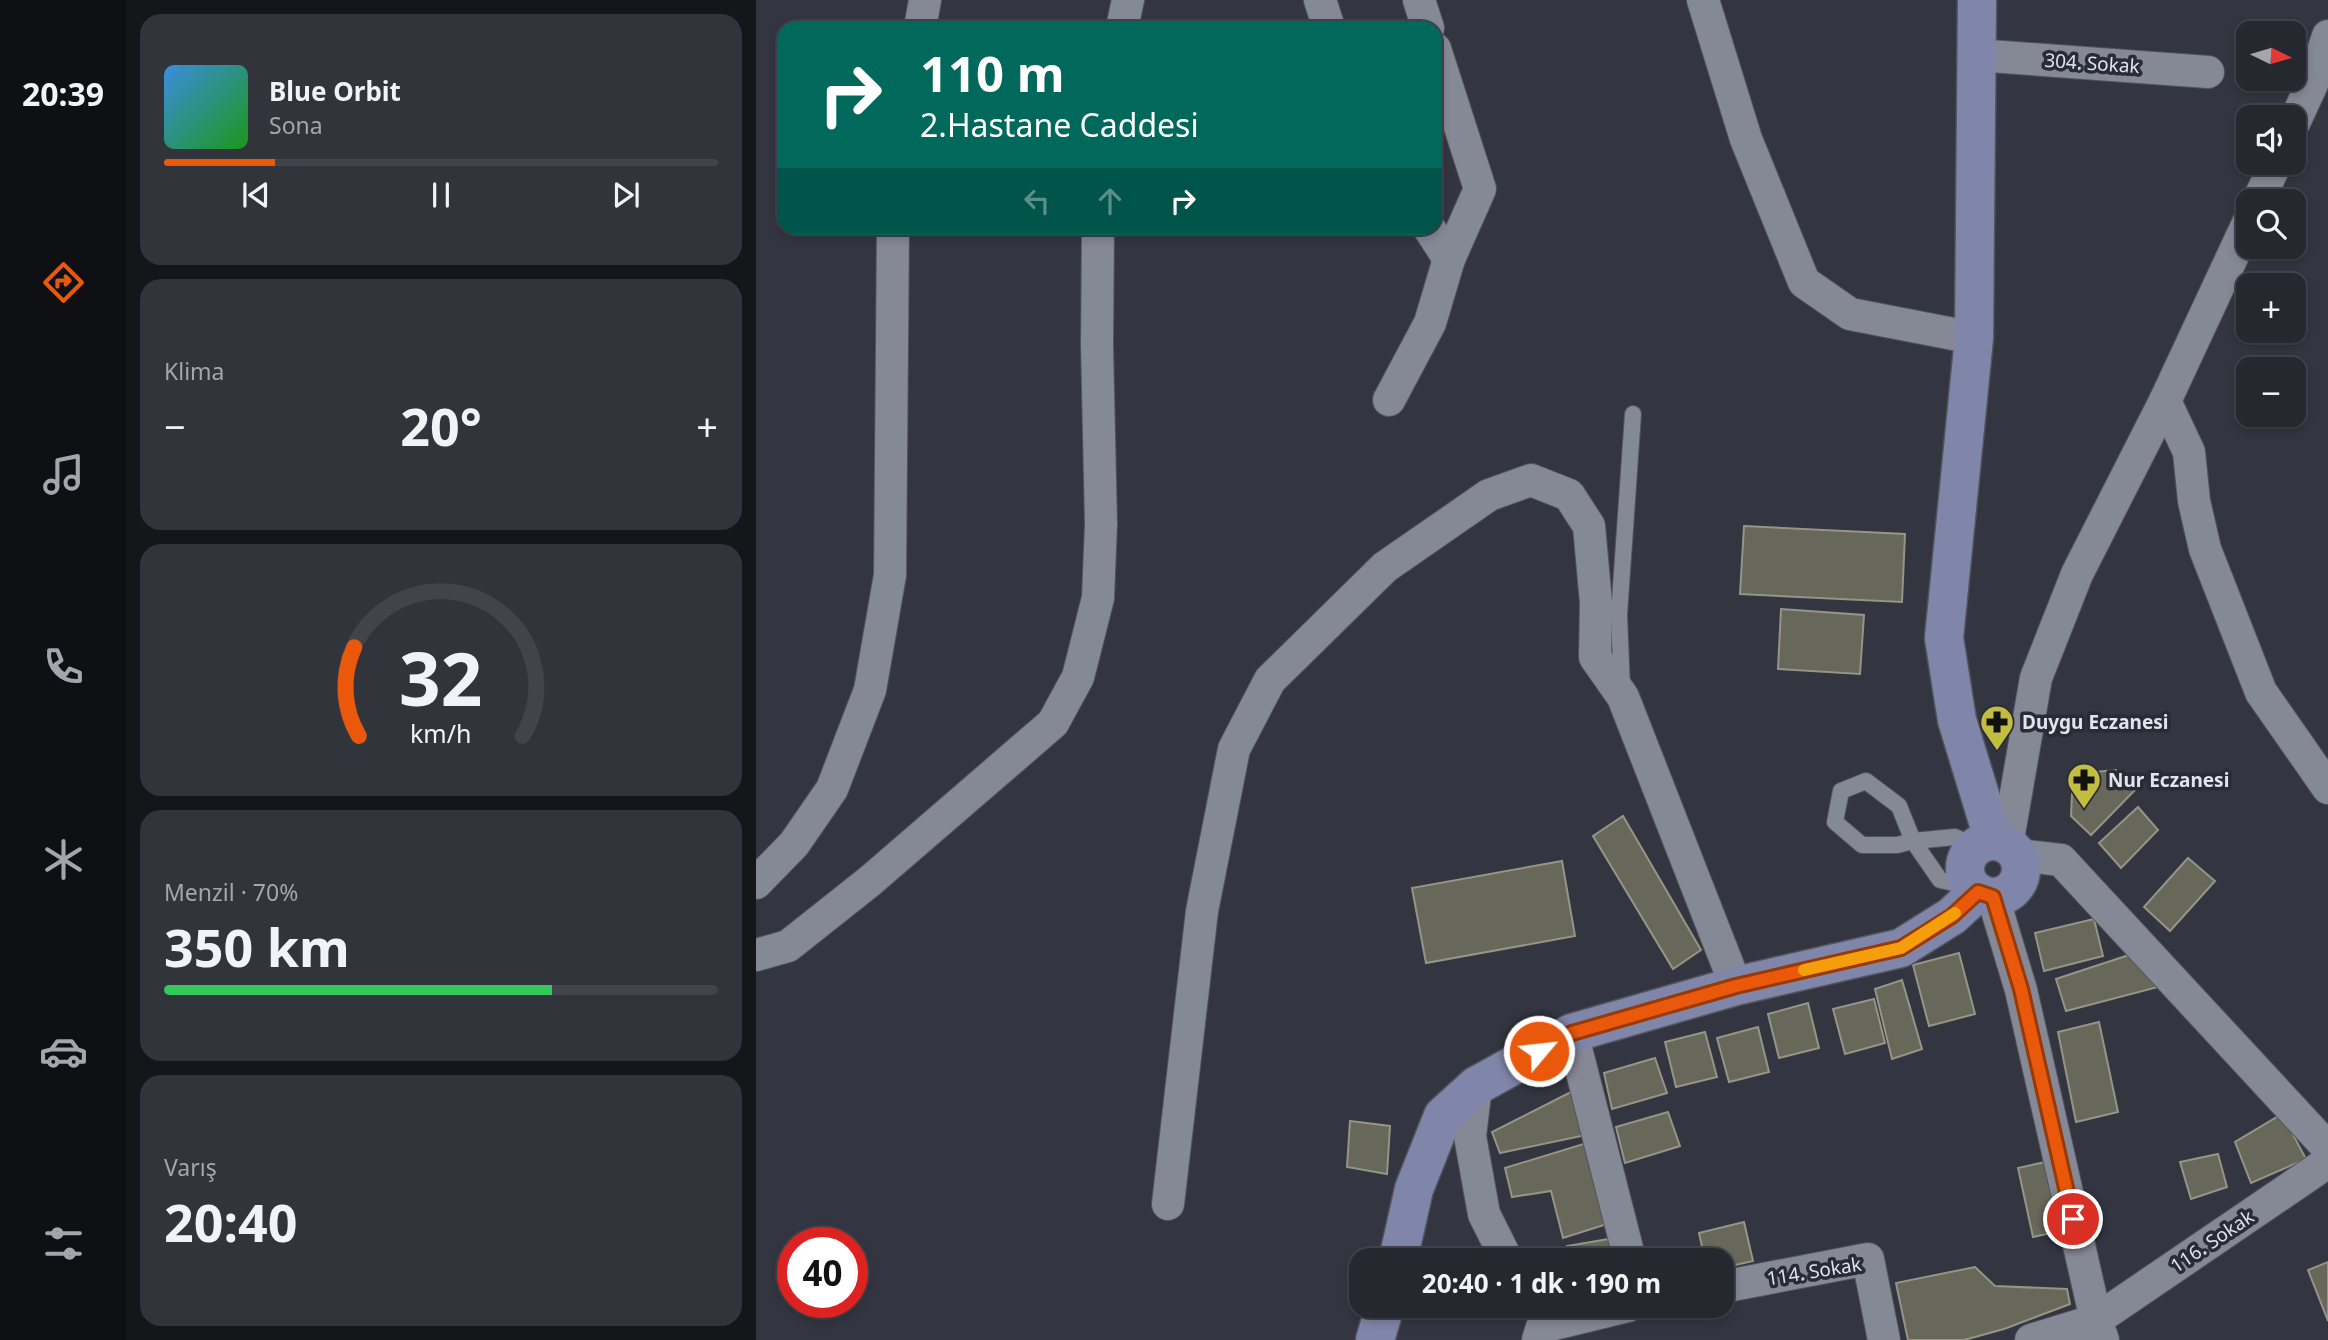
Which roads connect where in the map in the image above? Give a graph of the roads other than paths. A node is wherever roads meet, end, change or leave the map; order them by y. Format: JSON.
{"nodes":[{"id":1,"x":925,"y":0,"type":"edge"},
{"id":2,"x":1128,"y":0,"type":"edge"},
{"id":3,"x":1321,"y":0,"type":"edge"},
{"id":4,"x":1419,"y":0,"type":"edge"},
{"id":5,"x":1703,"y":0,"type":"edge"},
{"id":6,"x":1969,"y":4,"type":"edge"},
{"id":7,"x":921,"y":21,"type":"edge"},
{"id":8,"x":1124,"y":21,"type":"edge"},
{"id":9,"x":1327,"y":21,"type":"edge"},
{"id":10,"x":1426,"y":21,"type":"edge"},
{"id":11,"x":2328,"y":36,"type":"edge"},
{"id":12,"x":1976,"y":55,"type":"junction"},
{"id":13,"x":1442,"y":70,"type":"edge"},
{"id":14,"x":2208,"y":72,"type":"dead end"},
{"id":15,"x":2303,"y":105,"type":"edge"},
{"id":16,"x":893,"y":235,"type":"edge"},
{"id":17,"x":1098,"y":235,"type":"edge"},
{"id":18,"x":1433,"y":235,"type":"edge"},
{"id":19,"x":2236,"y":249,"type":"edge"},
{"id":20,"x":1449,"y":260,"type":"junction"},
{"id":21,"x":1974,"y":338,"type":"junction"},
{"id":22,"x":1389,"y":400,"type":"dead end"},
{"id":23,"x":2165,"y":401,"type":"junction"},
{"id":24,"x":1633,"y":414,"type":"dead end"},
{"id":25,"x":1623,"y":697,"type":"junction"},
{"id":26,"x":2328,"y":788,"type":"edge"},
{"id":27,"x":1913,"y":841,"type":"junction"},
{"id":28,"x":1999,"y":847,"type":"junction"},
{"id":29,"x":756,"y":883,"type":"edge"},
{"id":30,"x":1982,"y":892,"type":"junction"},
{"id":31,"x":756,"y":955,"type":"edge"},
{"id":32,"x":1736,"y":986,"type":"junction"},
{"id":33,"x":1572,"y":1033,"type":"junction"},
{"id":34,"x":1476,"y":1086,"type":"junction"},
{"id":35,"x":2328,"y":1148,"type":"edge"},
{"id":36,"x":2328,"y":1162,"type":"edge"},
{"id":37,"x":1168,"y":1204,"type":"dead end"},
{"id":38,"x":1401,"y":1248,"type":"edge"},
{"id":39,"x":1501,"y":1248,"type":"edge"},
{"id":40,"x":1627,"y":1248,"type":"edge"},
{"id":41,"x":1734,"y":1285,"type":"edge"},
{"id":42,"x":1381,"y":1318,"type":"edge"},
{"id":43,"x":1567,"y":1318,"type":"edge"},
{"id":44,"x":1537,"y":1324,"type":"edge"},
{"id":45,"x":2100,"y":1330,"type":"edge"},
{"id":46,"x":1374,"y":1340,"type":"edge"},
{"id":47,"x":1884,"y":1340,"type":"edge"},
{"id":48,"x":2031,"y":1340,"type":"edge"}],
"edges":[{"from":1,"to":7,"type":"street"},
{"from":2,"to":8,"type":"street"},
{"from":3,"to":9,"type":"street"},
{"from":4,"to":10,"type":"street"},
{"from":5,"to":21,"type":"street"},
{"from":6,"to":12,"type":"street"},
{"from":11,"to":15,"type":"street"},
{"from":12,"to":14,"type":"street","name":"304. Sokak"},
{"from":12,"to":21,"type":"street"},
{"from":13,"to":20,"type":"street"},
{"from":16,"to":29,"type":"street"},
{"from":17,"to":31,"type":"street"},
{"from":18,"to":20,"type":"street"},
{"from":19,"to":23,"type":"street"},
{"from":20,"to":22,"type":"street"},
{"from":21,"to":28,"type":"street"},
{"from":23,"to":26,"type":"street"},
{"from":23,"to":28,"type":"street"},
{"from":24,"to":25,"type":"lane"},
{"from":25,"to":32,"type":"street"},
{"from":25,"to":37,"type":"street"},
{"from":27,"to":27,"type":"lane"},
{"from":27,"to":28,"type":"lane"},
{"from":27,"to":30,"type":"lane"},
{"from":28,"to":30,"type":"street"},
{"from":28,"to":30,"type":"street"},
{"from":28,"to":35,"type":"street"},
{"from":30,"to":32,"type":"street"},
{"from":30,"to":45,"type":"street"},
{"from":32,"to":33,"type":"street"},
{"from":33,"to":34,"type":"street"},
{"from":33,"to":40,"type":"street"},
{"from":34,"to":38,"type":"street"},
{"from":34,"to":39,"type":"street"},
{"from":36,"to":45,"type":"street","name":"116. Sokak"},
{"from":41,"to":47,"type":"street","name":"114. Sokak"},
{"from":42,"to":46,"type":"street"},
{"from":43,"to":44,"type":"street"},
{"from":45,"to":48,"type":"street","name":"116. Sokak"}]}
